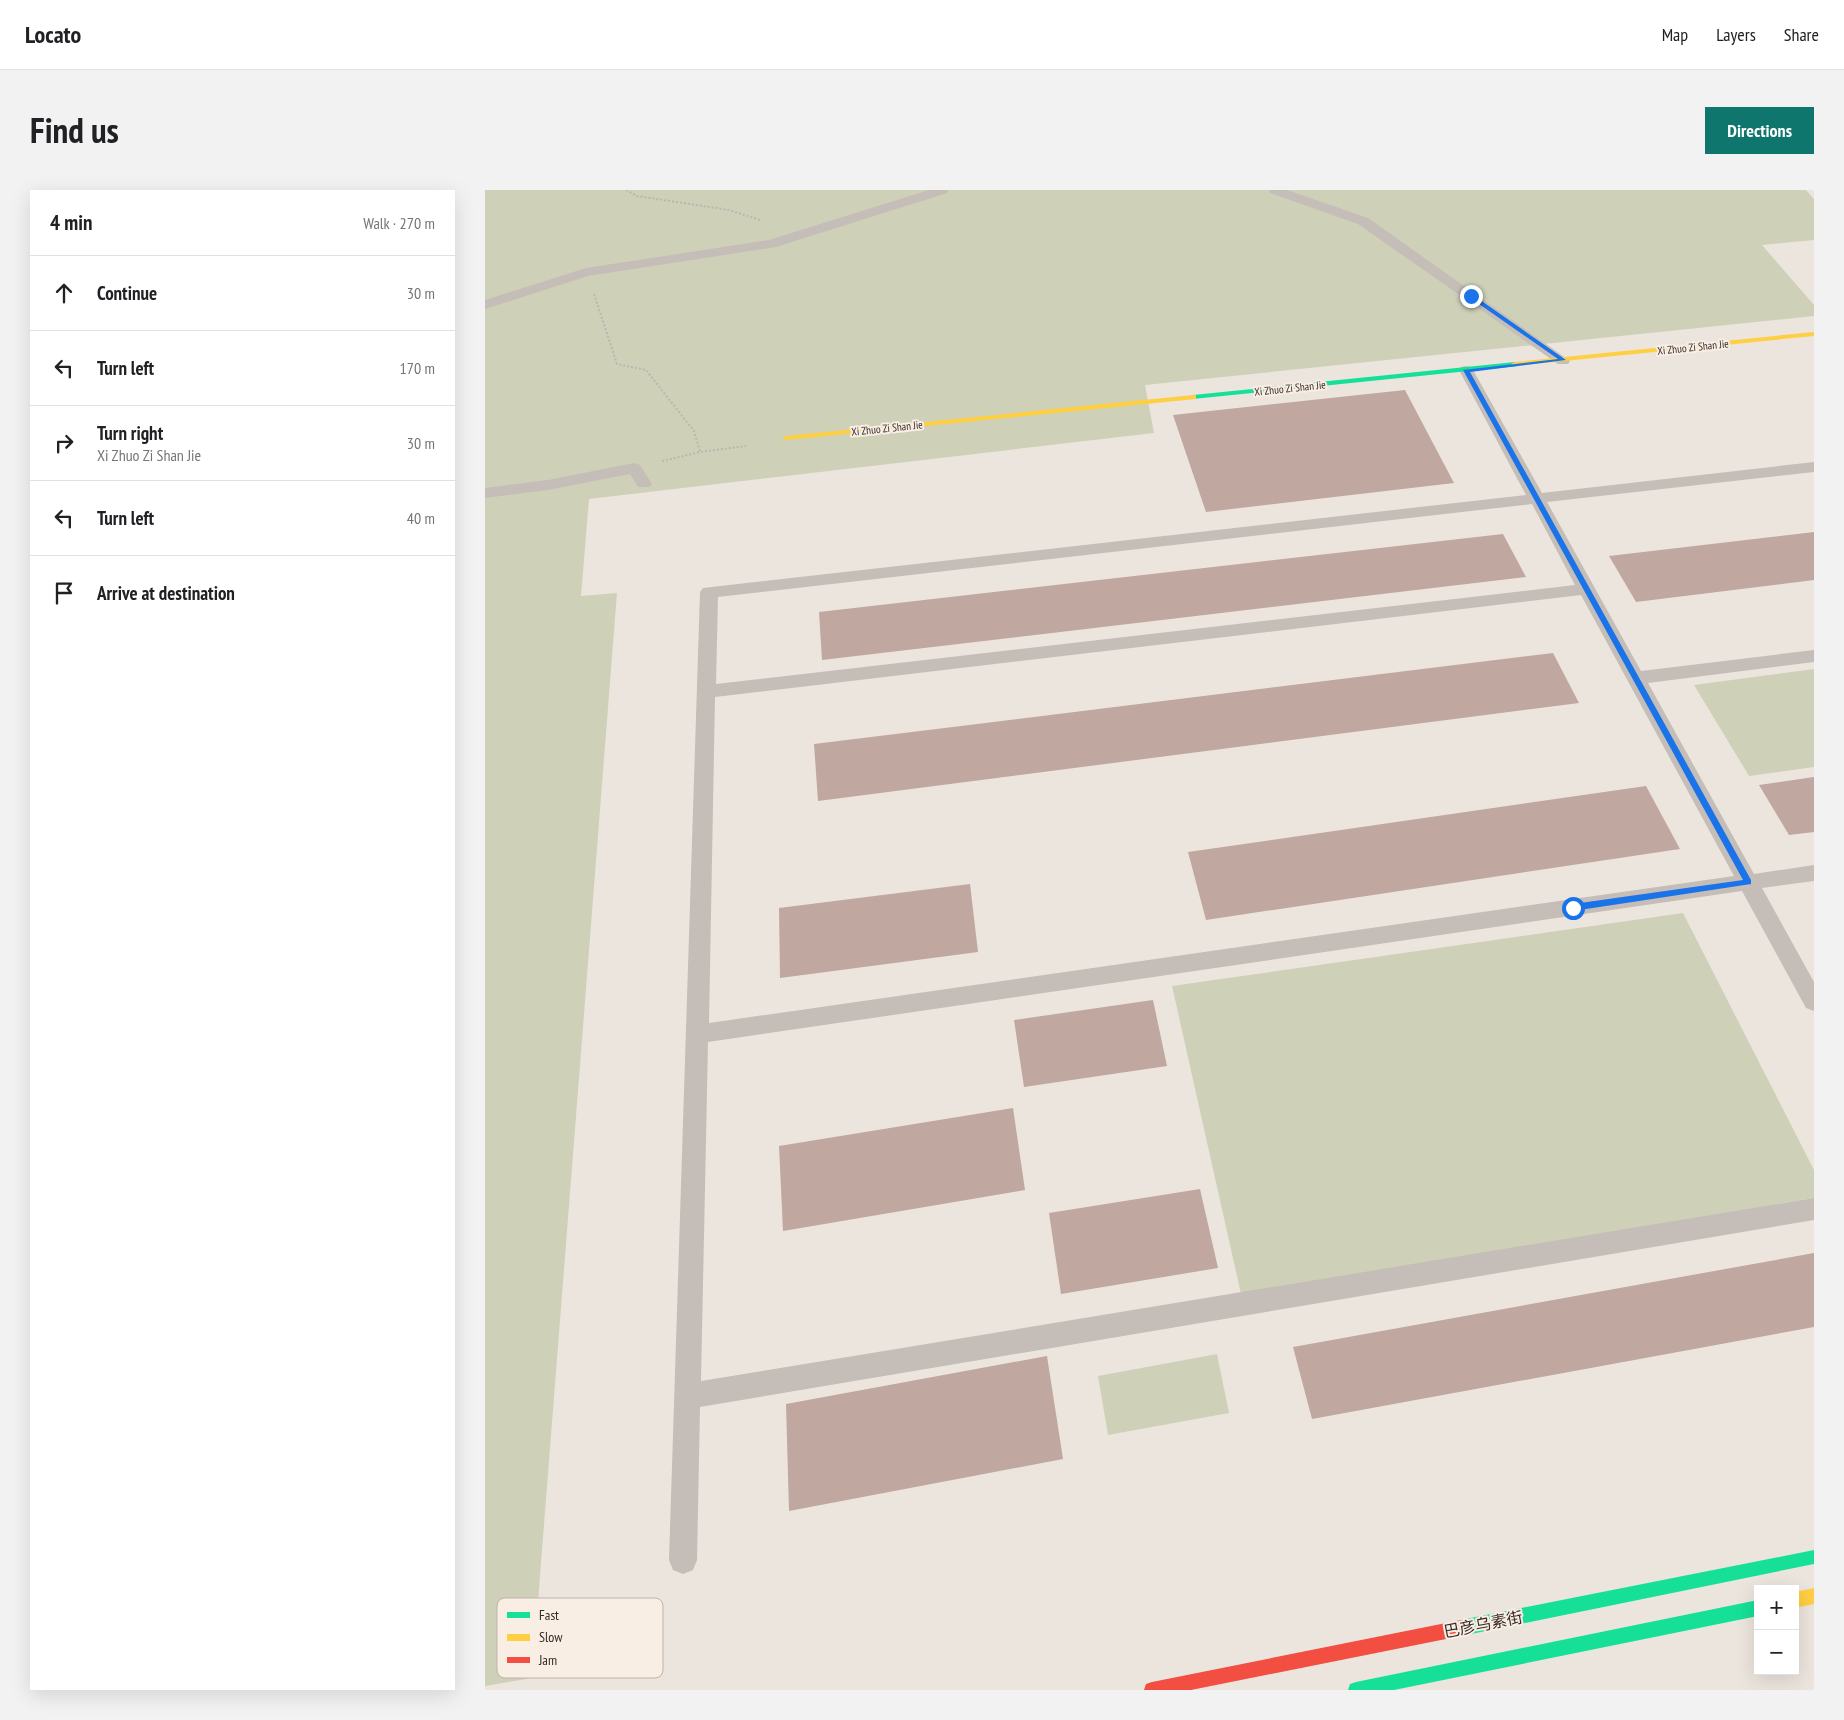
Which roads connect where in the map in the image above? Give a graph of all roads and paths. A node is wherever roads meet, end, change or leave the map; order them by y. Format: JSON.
{"nodes":[{"id":1,"x":626,"y":190,"type":"edge"},
{"id":2,"x":942,"y":190,"type":"edge"},
{"id":3,"x":1275,"y":190,"type":"edge"},
{"id":4,"x":804,"y":234,"type":"junction"},
{"id":5,"x":587,"y":272,"type":"junction"},
{"id":6,"x":485,"y":305,"type":"edge"},
{"id":7,"x":1814,"y":334,"type":"edge"},
{"id":8,"x":1563,"y":360,"type":"junction"},
{"id":9,"x":1466,"y":370,"type":"junction"},
{"id":10,"x":787,"y":438,"type":"dead end"},
{"id":11,"x":747,"y":446,"type":"dead end"},
{"id":12,"x":699,"y":452,"type":"junction"},
{"id":13,"x":1814,"y":466,"type":"edge"},
{"id":14,"x":634,"y":468,"type":"junction"},
{"id":15,"x":644,"y":484,"type":"dead end"},
{"id":16,"x":485,"y":493,"type":"edge"},
{"id":17,"x":1537,"y":498,"type":"junction"},
{"id":18,"x":1587,"y":589,"type":"junction"},
{"id":19,"x":1814,"y":656,"type":"edge"},
{"id":20,"x":1636,"y":678,"type":"junction"},
{"id":21,"x":706,"y":692,"type":"junction"},
{"id":22,"x":1814,"y":873,"type":"edge"},
{"id":23,"x":1748,"y":882,"type":"junction"},
{"id":24,"x":1814,"y":1002,"type":"edge"},
{"id":25,"x":697,"y":1034,"type":"junction"},
{"id":26,"x":1814,"y":1209,"type":"edge"},
{"id":27,"x":687,"y":1396,"type":"junction"},
{"id":28,"x":1814,"y":1557,"type":"edge"},
{"id":29,"x":683,"y":1560,"type":"dead end"},
{"id":30,"x":1814,"y":1596,"type":"edge"},
{"id":31,"x":1799,"y":1599,"type":"edge"},
{"id":32,"x":1754,"y":1609,"type":"edge"},
{"id":33,"x":1152,"y":1690,"type":"edge"},
{"id":34,"x":1356,"y":1690,"type":"edge"}],
"edges":[{"from":1,"to":4,"type":"path"},
{"from":2,"to":4,"type":"lane"},
{"from":3,"to":8,"type":"lane"},
{"from":4,"to":5,"type":"lane"},
{"from":5,"to":6,"type":"lane"},
{"from":5,"to":12,"type":"path"},
{"from":7,"to":8,"type":"street","name":"Xi Zhuo Zi Shan Jie"},
{"from":8,"to":9,"type":"street","name":"Xi Zhuo Zi Shan Jie"},
{"from":9,"to":10,"type":"street","name":"Xi Zhuo Zi Shan Jie"},
{"from":9,"to":17,"type":"lane"},
{"from":11,"to":12,"type":"path"},
{"from":12,"to":14,"type":"path"},
{"from":13,"to":17,"type":"lane"},
{"from":14,"to":15,"type":"lane"},
{"from":14,"to":16,"type":"lane"},
{"from":17,"to":18,"type":"lane"},
{"from":17,"to":21,"type":"lane"},
{"from":18,"to":20,"type":"lane"},
{"from":18,"to":21,"type":"lane"},
{"from":19,"to":20,"type":"lane"},
{"from":20,"to":23,"type":"lane"},
{"from":21,"to":25,"type":"lane"},
{"from":22,"to":23,"type":"lane"},
{"from":23,"to":24,"type":"lane"},
{"from":23,"to":25,"type":"lane"},
{"from":25,"to":27,"type":"lane"},
{"from":26,"to":27,"type":"lane"},
{"from":27,"to":29,"type":"lane"},
{"from":28,"to":33,"type":"street","name":"巴彦乌素街"},
{"from":30,"to":31,"type":"street"},
{"from":32,"to":34,"type":"street"}]}
